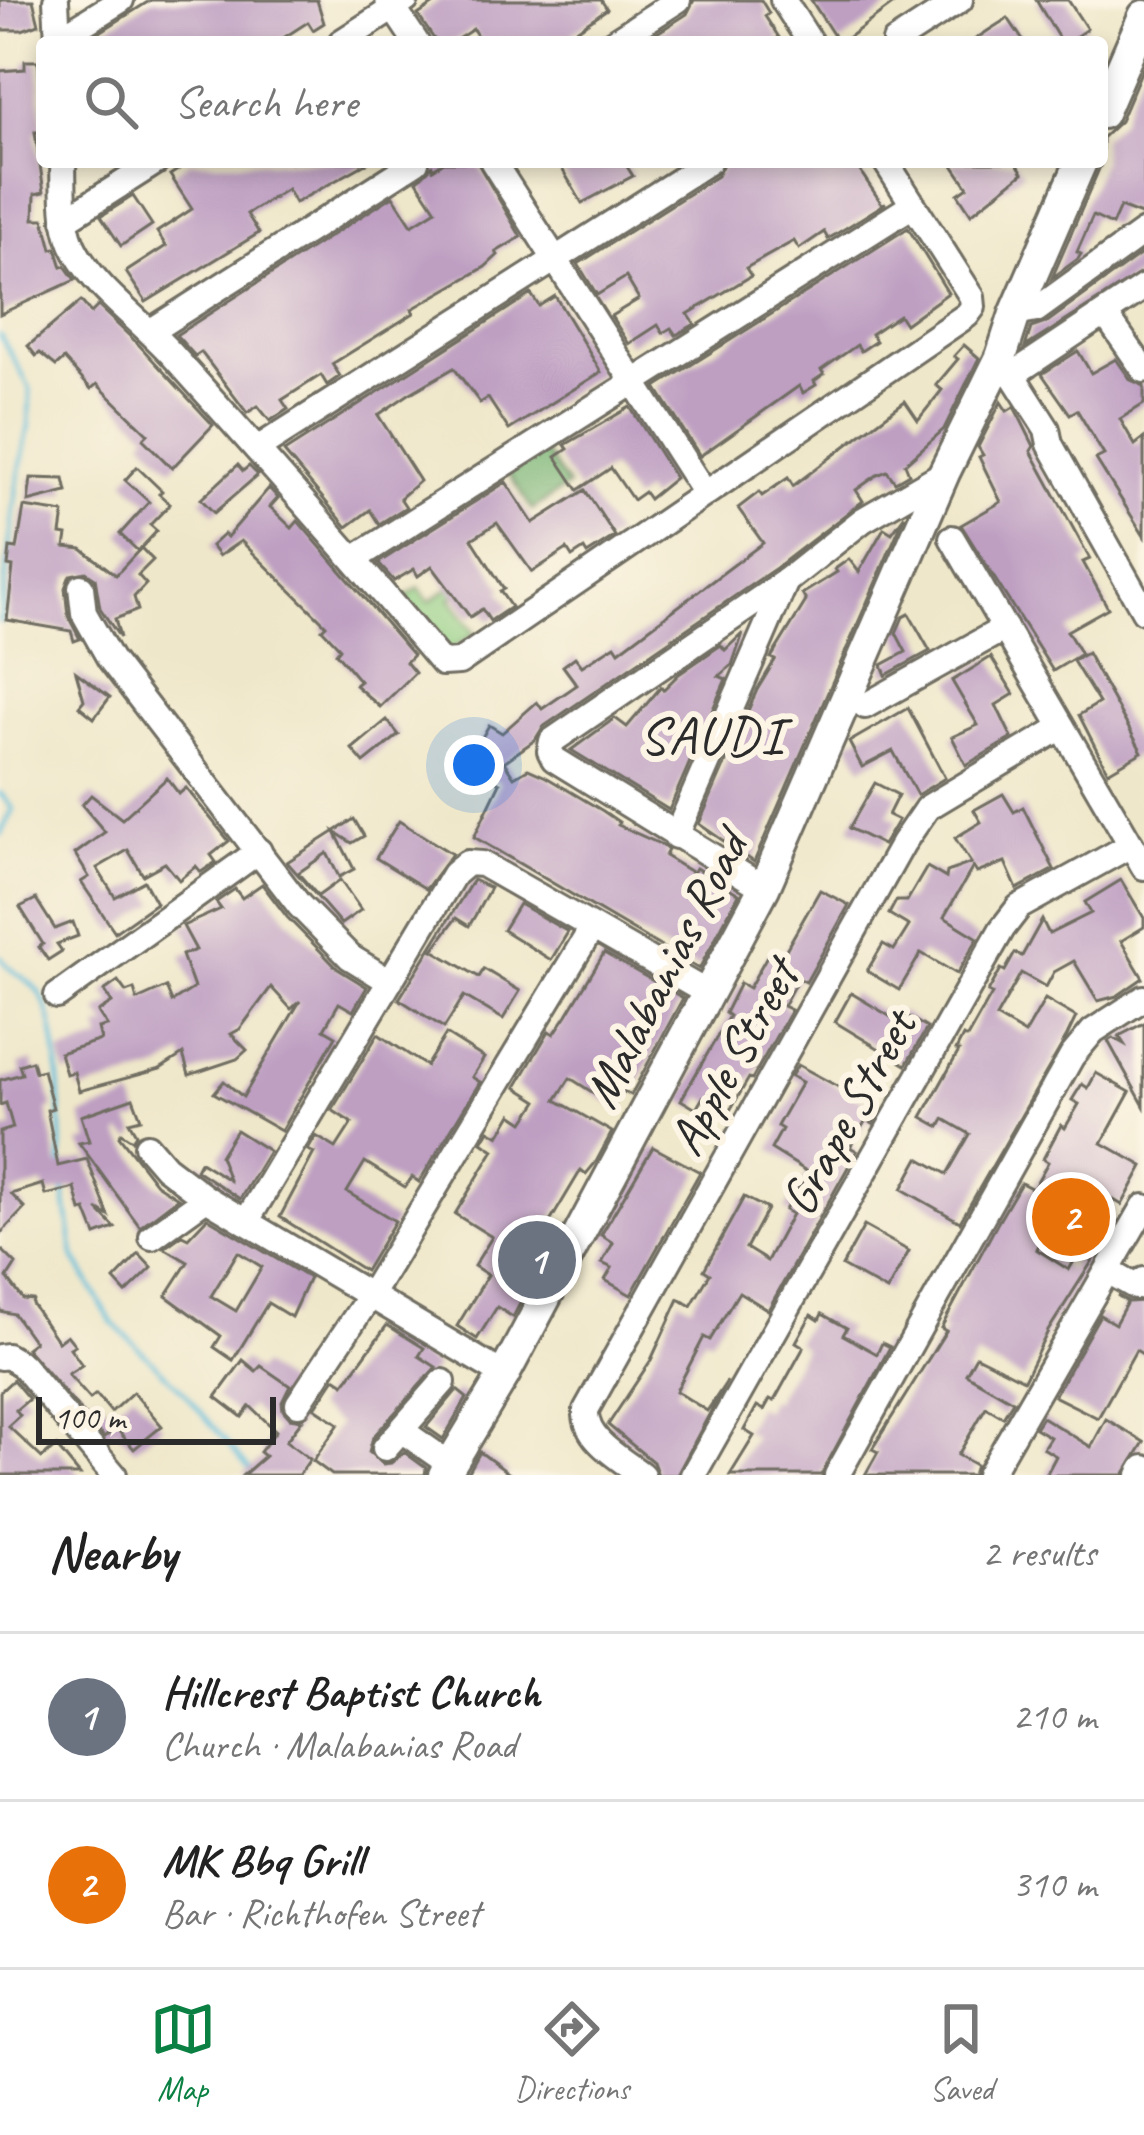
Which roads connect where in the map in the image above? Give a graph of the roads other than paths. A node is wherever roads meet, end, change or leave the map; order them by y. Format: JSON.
{"nodes":[{"id":1,"x":56,"y":0,"type":"edge"},
{"id":2,"x":121,"y":0,"type":"edge"},
{"id":3,"x":678,"y":0,"type":"edge"},
{"id":4,"x":783,"y":0,"type":"edge"},
{"id":5,"x":960,"y":0,"type":"edge"},
{"id":6,"x":396,"y":3,"type":"edge"},
{"id":7,"x":1144,"y":19,"type":"edge"},
{"id":8,"x":58,"y":36,"type":"edge"},
{"id":9,"x":66,"y":36,"type":"edge"},
{"id":10,"x":349,"y":36,"type":"edge"},
{"id":11,"x":413,"y":36,"type":"edge"},
{"id":12,"x":622,"y":36,"type":"edge"},
{"id":13,"x":806,"y":36,"type":"edge"},
{"id":14,"x":904,"y":36,"type":"edge"},
{"id":15,"x":1108,"y":100,"type":"edge"},
{"id":16,"x":63,"y":168,"type":"edge"},
{"id":17,"x":147,"y":168,"type":"edge"},
{"id":18,"x":407,"y":168,"type":"edge"},
{"id":19,"x":497,"y":168,"type":"edge"},
{"id":20,"x":699,"y":168,"type":"edge"},
{"id":21,"x":890,"y":168,"type":"edge"},
{"id":22,"x":1078,"y":168,"type":"edge"},
{"id":23,"x":913,"y":205,"type":"junction"},
{"id":24,"x":65,"y":220,"type":"junction"},
{"id":25,"x":1144,"y":232,"type":"edge"},
{"id":26,"x":553,"y":261,"type":"junction"},
{"id":27,"x":1144,"y":287,"type":"edge"},
{"id":28,"x":1015,"y":314,"type":"junction"},
{"id":29,"x":1106,"y":315,"type":"junction"},
{"id":30,"x":152,"y":331,"type":"junction"},
{"id":31,"x":1006,"y":366,"type":"junction"},
{"id":32,"x":1144,"y":370,"type":"edge"},
{"id":33,"x":634,"y":383,"type":"junction"},
{"id":34,"x":257,"y":449,"type":"junction"},
{"id":35,"x":944,"y":473,"type":"junction"},
{"id":36,"x":704,"y":492,"type":"junction"},
{"id":37,"x":952,"y":538,"type":"dead end"},
{"id":38,"x":354,"y":560,"type":"junction"},
{"id":39,"x":786,"y":581,"type":"junction"},
{"id":40,"x":81,"y":586,"type":"dead end"},
{"id":41,"x":1142,"y":596,"type":"edge"},
{"id":42,"x":1005,"y":628,"type":"junction"},
{"id":43,"x":865,"y":706,"type":"dead end"},
{"id":44,"x":1063,"y":728,"type":"junction"},
{"id":45,"x":676,"y":836,"type":"junction"},
{"id":46,"x":259,"y":850,"type":"junction"},
{"id":47,"x":1137,"y":856,"type":"edge"},
{"id":48,"x":764,"y":888,"type":"junction"},
{"id":49,"x":592,"y":928,"type":"junction"},
{"id":50,"x":389,"y":981,"type":"junction"},
{"id":51,"x":709,"y":994,"type":"junction"},
{"id":52,"x":57,"y":996,"type":"dead end"},
{"id":53,"x":1144,"y":998,"type":"edge"},
{"id":54,"x":147,"y":1146,"type":"dead end"},
{"id":55,"x":206,"y":1198,"type":"junction"},
{"id":56,"x":1144,"y":1207,"type":"edge"},
{"id":57,"x":246,"y":1222,"type":"junction"},
{"id":58,"x":152,"y":1238,"type":"dead end"},
{"id":59,"x":1136,"y":1242,"type":"edge"},
{"id":60,"x":1108,"y":1271,"type":"junction"},
{"id":61,"x":1144,"y":1280,"type":"edge"},
{"id":62,"x":371,"y":1294,"type":"junction"},
{"id":63,"x":3,"y":1356,"type":"edge"},
{"id":64,"x":504,"y":1375,"type":"junction"},
{"id":65,"x":443,"y":1382,"type":"dead end"},
{"id":66,"x":298,"y":1404,"type":"dead end"},
{"id":67,"x":448,"y":1470,"type":"edge"},
{"id":68,"x":114,"y":1475,"type":"edge"},
{"id":69,"x":642,"y":1475,"type":"edge"},
{"id":70,"x":693,"y":1475,"type":"edge"},
{"id":71,"x":837,"y":1475,"type":"edge"},
{"id":72,"x":989,"y":1475,"type":"edge"}],
"edges":[{"from":1,"to":8,"type":"street"},
{"from":2,"to":9,"type":"street"},
{"from":3,"to":12,"type":"street"},
{"from":4,"to":13,"type":"street"},
{"from":5,"to":14,"type":"street"},
{"from":6,"to":10,"type":"street"},
{"from":6,"to":11,"type":"street"},
{"from":7,"to":15,"type":"main road"},
{"from":16,"to":24,"type":"street"},
{"from":17,"to":24,"type":"street"},
{"from":18,"to":30,"type":"street"},
{"from":19,"to":26,"type":"street"},
{"from":20,"to":26,"type":"street"},
{"from":21,"to":23,"type":"street"},
{"from":22,"to":28,"type":"main road","name":"Malabanias Road"},
{"from":23,"to":33,"type":"street"},
{"from":23,"to":36,"type":"street"},
{"from":24,"to":30,"type":"street"},
{"from":25,"to":28,"type":"street"},
{"from":26,"to":33,"type":"street"},
{"from":26,"to":34,"type":"street"},
{"from":27,"to":29,"type":"street"},
{"from":28,"to":31,"type":"main road","name":"Malabanias Road"},
{"from":29,"to":31,"type":"street"},
{"from":29,"to":32,"type":"street"},
{"from":30,"to":34,"type":"street"},
{"from":31,"to":35,"type":"main road","name":"Malabanias Road"},
{"from":31,"to":41,"type":"street"},
{"from":33,"to":36,"type":"street"},
{"from":33,"to":38,"type":"street"},
{"from":34,"to":38,"type":"street"},
{"from":35,"to":39,"type":"street"},
{"from":35,"to":48,"type":"main road","name":"Malabanias Road"},
{"from":36,"to":38,"type":"street"},
{"from":37,"to":42,"type":"street"},
{"from":39,"to":45,"type":"street"},
{"from":39,"to":45,"type":"street"},
{"from":40,"to":46,"type":"street"},
{"from":42,"to":43,"type":"street"},
{"from":42,"to":44,"type":"street"},
{"from":44,"to":47,"type":"street"},
{"from":44,"to":69,"type":"street","name":"Apple Street"},
{"from":45,"to":48,"type":"street"},
{"from":46,"to":50,"type":"street"},
{"from":46,"to":52,"type":"street"},
{"from":47,"to":70,"type":"street","name":"Grape Street"},
{"from":48,"to":51,"type":"main road","name":"Malabanias Road"},
{"from":49,"to":50,"type":"street"},
{"from":49,"to":51,"type":"street"},
{"from":49,"to":62,"type":"street"},
{"from":50,"to":57,"type":"street"},
{"from":51,"to":64,"type":"main road","name":"Malabanias Road"},
{"from":53,"to":71,"type":"street"},
{"from":54,"to":55,"type":"street"},
{"from":55,"to":57,"type":"street"},
{"from":55,"to":58,"type":"street"},
{"from":56,"to":59,"type":"street"},
{"from":57,"to":62,"type":"street"},
{"from":59,"to":60,"type":"street"},
{"from":60,"to":61,"type":"street"},
{"from":60,"to":72,"type":"street"},
{"from":62,"to":64,"type":"street"},
{"from":62,"to":66,"type":"street"},
{"from":63,"to":68,"type":"street"},
{"from":64,"to":67,"type":"main road","name":"Malabanias Road"},
{"from":65,"to":67,"type":"street"}]}
